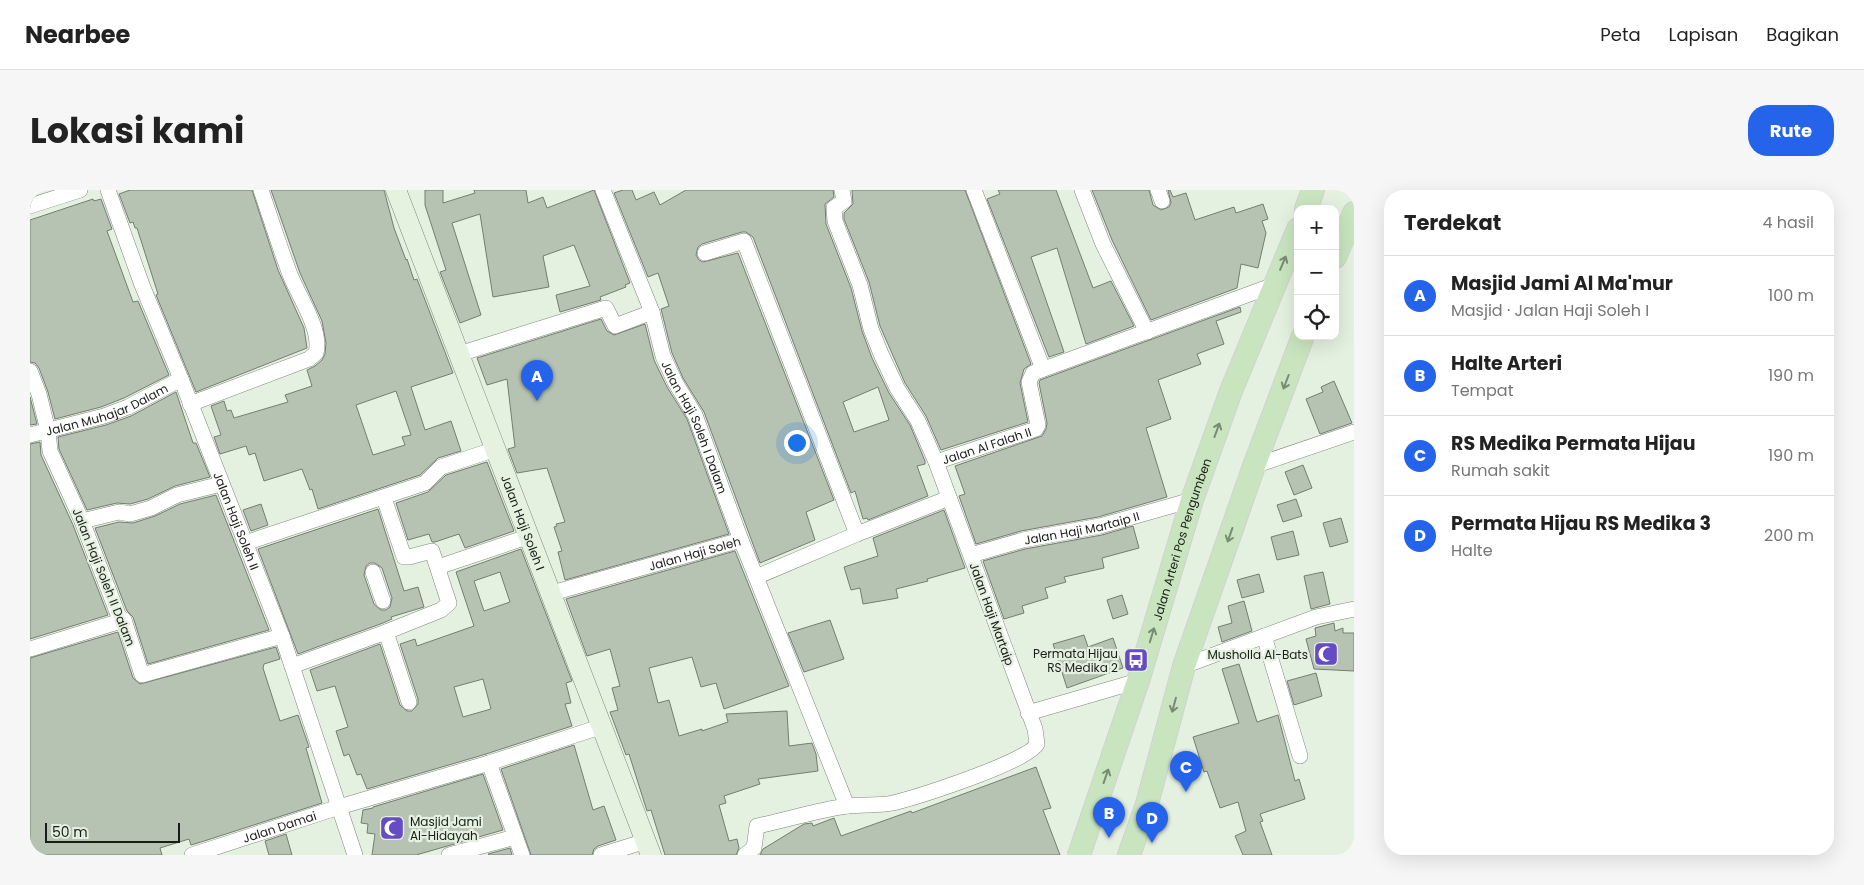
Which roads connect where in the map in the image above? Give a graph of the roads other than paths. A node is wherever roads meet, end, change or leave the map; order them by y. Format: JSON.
{"nodes":[{"id":1,"x":80,"y":190,"type":"edge"},
{"id":2,"x":108,"y":190,"type":"edge"},
{"id":3,"x":260,"y":190,"type":"edge"},
{"id":4,"x":396,"y":190,"type":"edge"},
{"id":5,"x":842,"y":190,"type":"edge"},
{"id":6,"x":974,"y":190,"type":"edge"},
{"id":7,"x":1082,"y":190,"type":"edge"},
{"id":8,"x":1312,"y":190,"type":"edge"},
{"id":9,"x":607,"y":191,"type":"edge"},
{"id":10,"x":1307,"y":205,"type":"edge"},
{"id":11,"x":30,"y":206,"type":"edge"},
{"id":12,"x":1354,"y":214,"type":"edge"},
{"id":13,"x":1294,"y":238,"type":"edge"},
{"id":14,"x":1338,"y":250,"type":"edge"},
{"id":15,"x":706,"y":254,"type":"dead end"},
{"id":16,"x":1274,"y":286,"type":"junction"},
{"id":17,"x":652,"y":312,"type":"junction"},
{"id":18,"x":1147,"y":332,"type":"junction"},
{"id":19,"x":1301,"y":340,"type":"edge"},
{"id":20,"x":459,"y":354,"type":"junction"},
{"id":21,"x":1043,"y":369,"type":"junction"},
{"id":22,"x":30,"y":371,"type":"edge"},
{"id":23,"x":181,"y":379,"type":"junction"},
{"id":24,"x":190,"y":404,"type":"junction"},
{"id":25,"x":48,"y":431,"type":"junction"},
{"id":26,"x":1353,"y":435,"type":"edge"},
{"id":27,"x":30,"y":436,"type":"edge"},
{"id":28,"x":496,"y":450,"type":"junction"},
{"id":29,"x":936,"y":462,"type":"junction"},
{"id":30,"x":1254,"y":466,"type":"junction"},
{"id":31,"x":221,"y":484,"type":"junction"},
{"id":32,"x":384,"y":498,"type":"junction"},
{"id":33,"x":950,"y":498,"type":"junction"},
{"id":34,"x":1192,"y":500,"type":"junction"},
{"id":35,"x":82,"y":521,"type":"junction"},
{"id":36,"x":857,"y":534,"type":"junction"},
{"id":37,"x":530,"y":536,"type":"junction"},
{"id":38,"x":740,"y":540,"type":"junction"},
{"id":39,"x":245,"y":543,"type":"junction"},
{"id":40,"x":971,"y":555,"type":"junction"},
{"id":41,"x":438,"y":567,"type":"junction"},
{"id":42,"x":374,"y":572,"type":"dead end"},
{"id":43,"x":756,"y":577,"type":"junction"},
{"id":44,"x":552,"y":593,"type":"junction"},
{"id":45,"x":383,"y":601,"type":"dead end"},
{"id":46,"x":1354,"y":609,"type":"edge"},
{"id":47,"x":124,"y":620,"type":"junction"},
{"id":48,"x":386,"y":632,"type":"junction"},
{"id":49,"x":282,"y":636,"type":"junction"},
{"id":50,"x":1264,"y":636,"type":"junction"},
{"id":51,"x":30,"y":649,"type":"edge"},
{"id":52,"x":292,"y":666,"type":"junction"},
{"id":53,"x":1184,"y":666,"type":"junction"},
{"id":54,"x":1138,"y":681,"type":"junction"},
{"id":55,"x":409,"y":702,"type":"dead end"},
{"id":56,"x":1028,"y":713,"type":"junction"},
{"id":57,"x":603,"y":726,"type":"junction"},
{"id":58,"x":1300,"y":756,"type":"dead end"},
{"id":59,"x":490,"y":763,"type":"junction"},
{"id":60,"x":847,"y":806,"type":"junction"},
{"id":61,"x":339,"y":807,"type":"junction"},
{"id":62,"x":515,"y":837,"type":"junction"},
{"id":63,"x":649,"y":848,"type":"edge"},
{"id":64,"x":197,"y":854,"type":"edge"},
{"id":65,"x":355,"y":855,"type":"edge"},
{"id":66,"x":449,"y":855,"type":"edge"},
{"id":67,"x":522,"y":855,"type":"edge"},
{"id":68,"x":601,"y":855,"type":"edge"},
{"id":69,"x":745,"y":855,"type":"edge"},
{"id":70,"x":1079,"y":855,"type":"edge"},
{"id":71,"x":1129,"y":855,"type":"edge"}],
"edges":[{"from":1,"to":11,"type":"street"},
{"from":2,"to":23,"type":"street","name":"Jalan Haji Soleh II"},
{"from":3,"to":24,"type":"street"},
{"from":4,"to":20,"type":"street","name":"Jalan Haji Soleh I"},
{"from":5,"to":29,"type":"street"},
{"from":6,"to":21,"type":"street"},
{"from":7,"to":18,"type":"street"},
{"from":8,"to":10,"type":"main road"},
{"from":9,"to":17,"type":"street","name":"Jalan Haji Soleh I Dalam"},
{"from":12,"to":14,"type":"main road"},
{"from":16,"to":13,"type":"main road","name":"Jalan Arteri Pos Pengumben","one_way":true},
{"from":15,"to":36,"type":"street"},
{"from":16,"to":18,"type":"street"},
{"from":34,"to":16,"type":"main road","name":"Jalan Arteri Pos Pengumben","one_way":true},
{"from":17,"to":20,"type":"street"},
{"from":17,"to":38,"type":"street","name":"Jalan Haji Soleh I Dalam"},
{"from":18,"to":21,"type":"street"},
{"from":19,"to":30,"type":"main road","one_way":true},
{"from":20,"to":28,"type":"street","name":"Jalan Haji Soleh I"},
{"from":21,"to":29,"type":"street","name":"Jalan Al Falah II"},
{"from":22,"to":25,"type":"street","name":"Jalan Haji Soleh II Dalam"},
{"from":23,"to":24,"type":"street","name":"Jalan Haji Soleh II"},
{"from":23,"to":25,"type":"street","name":"Jalan Muhajar Dalam"},
{"from":24,"to":31,"type":"street","name":"Jalan Haji Soleh II"},
{"from":25,"to":27,"type":"street","name":"Jalan Muhajar Dalam"},
{"from":25,"to":35,"type":"street","name":"Jalan Haji Soleh II Dalam"},
{"from":26,"to":30,"type":"street"},
{"from":28,"to":32,"type":"street"},
{"from":28,"to":37,"type":"street","name":"Jalan Haji Soleh I"},
{"from":29,"to":33,"type":"street","name":"Jalan Al Falah II"},
{"from":30,"to":53,"type":"main road","one_way":true},
{"from":31,"to":35,"type":"street"},
{"from":31,"to":39,"type":"street","name":"Jalan Haji Soleh II"},
{"from":32,"to":39,"type":"street"},
{"from":32,"to":41,"type":"street"},
{"from":33,"to":36,"type":"street"},
{"from":33,"to":40,"type":"street","name":"Jalan Haji Martaip"},
{"from":34,"to":40,"type":"street","name":"Jalan Haji Martaip II"},
{"from":54,"to":34,"type":"main road","name":"Jalan Arteri Pos Pengumben","one_way":true},
{"from":35,"to":47,"type":"street","name":"Jalan Haji Soleh II Dalam"},
{"from":36,"to":43,"type":"street"},
{"from":37,"to":41,"type":"street"},
{"from":37,"to":44,"type":"street","name":"Jalan Haji Soleh I"},
{"from":38,"to":43,"type":"street","name":"Jalan Haji Soleh"},
{"from":38,"to":44,"type":"street","name":"Jalan Haji Soleh"},
{"from":39,"to":49,"type":"street","name":"Jalan Haji Soleh II"},
{"from":40,"to":56,"type":"street","name":"Jalan Haji Martaip"},
{"from":41,"to":48,"type":"street"},
{"from":42,"to":45,"type":"street"},
{"from":43,"to":60,"type":"street","name":"Jalan Haji Soleh"},
{"from":44,"to":57,"type":"street","name":"Jalan Haji Soleh I"},
{"from":46,"to":50,"type":"street"},
{"from":47,"to":49,"type":"street","name":"Jalan Haji Soleh II Dalam"},
{"from":47,"to":51,"type":"street"},
{"from":48,"to":52,"type":"street"},
{"from":48,"to":55,"type":"street"},
{"from":49,"to":52,"type":"street","name":"Jalan Haji Soleh II"},
{"from":50,"to":53,"type":"street"},
{"from":50,"to":58,"type":"street"},
{"from":52,"to":61,"type":"street","name":"Jalan Haji Soleh II"},
{"from":53,"to":71,"type":"main road","one_way":true},
{"from":54,"to":56,"type":"street"},
{"from":70,"to":54,"type":"main road","name":"Jalan Arteri Pos Pengumben","one_way":true},
{"from":56,"to":60,"type":"street","name":"Jalan Haji Martaip"},
{"from":57,"to":59,"type":"street"},
{"from":57,"to":63,"type":"street","name":"Jalan Haji Soleh I"},
{"from":59,"to":61,"type":"street"},
{"from":59,"to":62,"type":"street"},
{"from":60,"to":69,"type":"street"},
{"from":61,"to":64,"type":"street","name":"Jalan Damai"},
{"from":61,"to":65,"type":"street","name":"Jalan Haji Soleh II"},
{"from":62,"to":66,"type":"street"},
{"from":62,"to":67,"type":"street"},
{"from":63,"to":68,"type":"street"}]}
